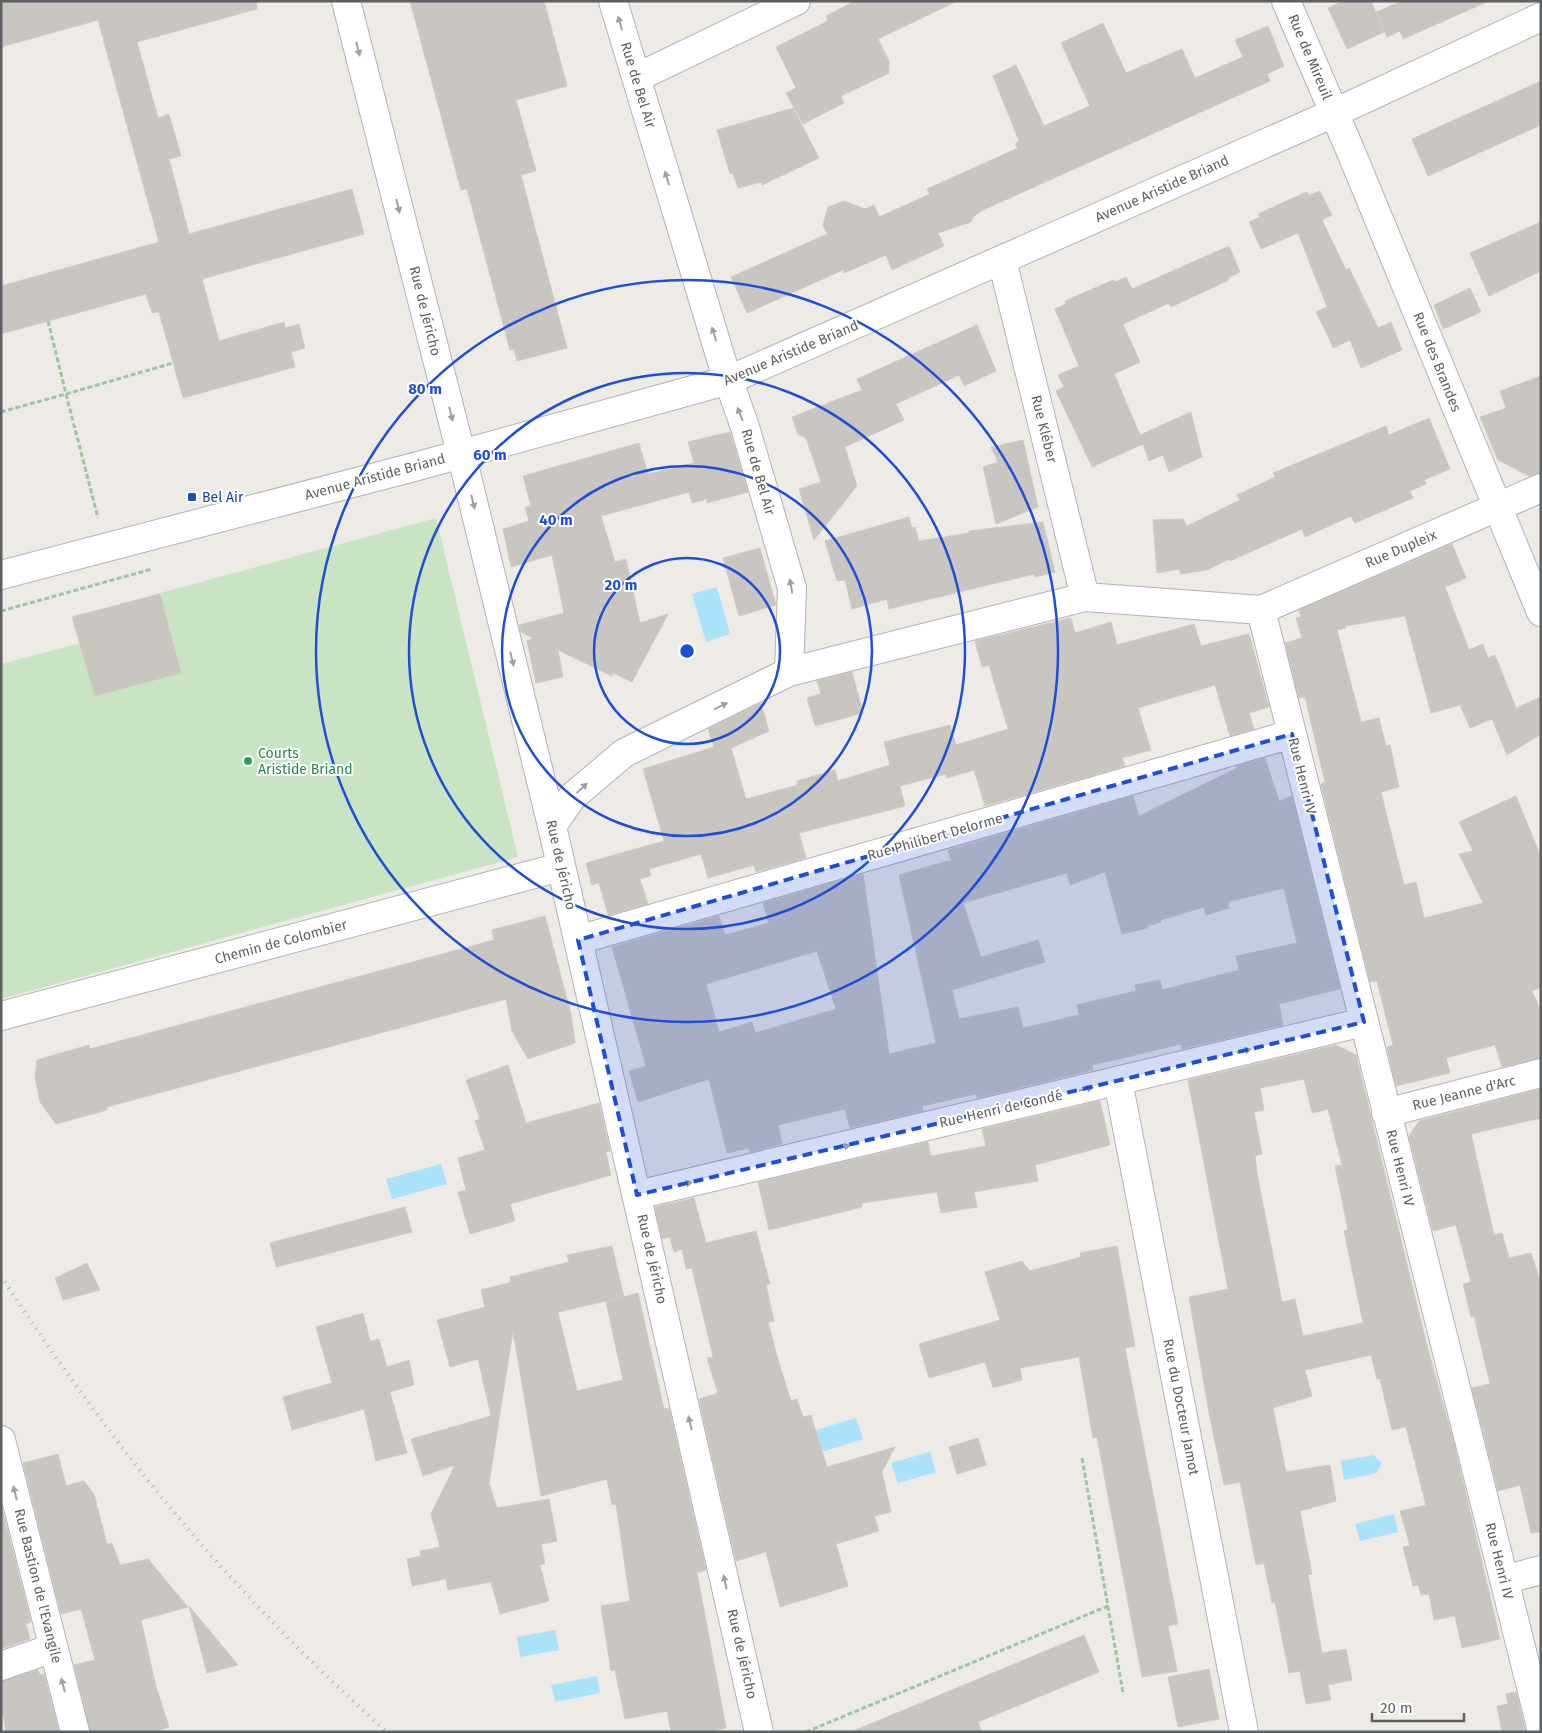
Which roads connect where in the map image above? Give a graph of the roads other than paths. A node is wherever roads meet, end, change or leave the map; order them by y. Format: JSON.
{"nodes":[{"id":1,"x":346,"y":1,"type":"edge"},
{"id":2,"x":613,"y":1,"type":"edge"},
{"id":3,"x":796,"y":1,"type":"edge"},
{"id":4,"x":1286,"y":1,"type":"edge"},
{"id":5,"x":1541,"y":17,"type":"edge"},
{"id":6,"x":636,"y":78,"type":"junction"},
{"id":7,"x":1334,"y":112,"type":"junction"},
{"id":8,"x":1002,"y":260,"type":"junction"},
{"id":9,"x":728,"y":380,"type":"junction"},
{"id":10,"x":462,"y":454,"type":"junction"},
{"id":11,"x":1541,"y":488,"type":"edge"},
{"id":12,"x":1498,"y":507,"type":"junction"},
{"id":13,"x":1,"y":575,"type":"edge"},
{"id":14,"x":1085,"y":597,"type":"junction"},
{"id":15,"x":1261,"y":610,"type":"junction"},
{"id":16,"x":1541,"y":612,"type":"edge"},
{"id":17,"x":789,"y":672,"type":"junction"},
{"id":18,"x":1292,"y":734,"type":"junction"},
{"id":19,"x":552,"y":826,"type":"junction"},
{"id":20,"x":561,"y":867,"type":"junction"},
{"id":21,"x":578,"y":940,"type":"junction"},
{"id":22,"x":1,"y":1016,"type":"edge"},
{"id":23,"x":1364,"y":1022,"type":"junction"},
{"id":24,"x":1541,"y":1073,"type":"edge"},
{"id":25,"x":1118,"y":1081,"type":"junction"},
{"id":26,"x":1386,"y":1113,"type":"junction"},
{"id":27,"x":637,"y":1195,"type":"junction"},
{"id":28,"x":1,"y":1440,"type":"edge"},
{"id":29,"x":1541,"y":1570,"type":"edge"},
{"id":30,"x":1504,"y":1580,"type":"junction"},
{"id":31,"x":53,"y":1648,"type":"junction"},
{"id":32,"x":1,"y":1666,"type":"edge"},
{"id":33,"x":1541,"y":1727,"type":"edge"},
{"id":34,"x":75,"y":1732,"type":"edge"},
{"id":35,"x":759,"y":1732,"type":"edge"},
{"id":36,"x":1244,"y":1732,"type":"edge"}],
"edges":[{"from":1,"to":10,"type":"street","name":"Rue de Jéricho","one_way":true},
{"from":6,"to":2,"type":"street","name":"Rue de Bel Air","one_way":true},
{"from":3,"to":6,"type":"street"},
{"from":4,"to":7,"type":"street","name":"Rue de Mireuil"},
{"from":5,"to":7,"type":"street","name":"Avenue Aristide Briand"},
{"from":9,"to":6,"type":"street","name":"Rue de Bel Air","one_way":true},
{"from":7,"to":8,"type":"street","name":"Avenue Aristide Briand"},
{"from":7,"to":12,"type":"street","name":"Rue des Brandes"},
{"from":8,"to":9,"type":"street","name":"Avenue Aristide Briand"},
{"from":8,"to":14,"type":"street","name":"Rue Kléber"},
{"from":9,"to":10,"type":"street","name":"Avenue Aristide Briand"},
{"from":17,"to":9,"type":"street","name":"Rue de Bel Air","one_way":true},
{"from":10,"to":13,"type":"street","name":"Avenue Aristide Briand"},
{"from":10,"to":19,"type":"street","name":"Rue de Jéricho","one_way":true},
{"from":11,"to":12,"type":"street","name":"Rue Dupleix"},
{"from":12,"to":15,"type":"street","name":"Rue Dupleix"},
{"from":12,"to":16,"type":"street","name":"Rue des Brandes"},
{"from":14,"to":15,"type":"street"},
{"from":14,"to":17,"type":"street"},
{"from":15,"to":18,"type":"street","name":"Rue Henri IV"},
{"from":19,"to":17,"type":"street","one_way":true},
{"from":18,"to":21,"type":"street","name":"Rue Philibert Delorme"},
{"from":18,"to":23,"type":"street","name":"Rue Henri IV"},
{"from":19,"to":20,"type":"street","name":"Rue de Jéricho"},
{"from":20,"to":21,"type":"street","name":"Rue de Jéricho"},
{"from":20,"to":22,"type":"street","name":"Chemin de Colombier"},
{"from":21,"to":27,"type":"street","name":"Rue de Jéricho"},
{"from":25,"to":23,"type":"street","name":"Rue Henri de Condé","one_way":true},
{"from":23,"to":26,"type":"street","name":"Rue Henri IV"},
{"from":24,"to":26,"type":"street","name":"Rue Jeanne d'Arc"},
{"from":27,"to":25,"type":"street","name":"Rue Henri de Condé","one_way":true},
{"from":25,"to":36,"type":"street","name":"Rue du Docteur Jamot"},
{"from":26,"to":30,"type":"street","name":"Rue Henri IV"},
{"from":35,"to":27,"type":"street","name":"Rue de Jéricho","one_way":true},
{"from":31,"to":28,"type":"street","name":"Rue Bastion de l'Evangile","one_way":true},
{"from":29,"to":30,"type":"street"},
{"from":30,"to":33,"type":"street","name":"Rue Henri IV"},
{"from":31,"to":32,"type":"street"},
{"from":34,"to":31,"type":"street","name":"Rue Bastion de l'Evangile","one_way":true}]}
